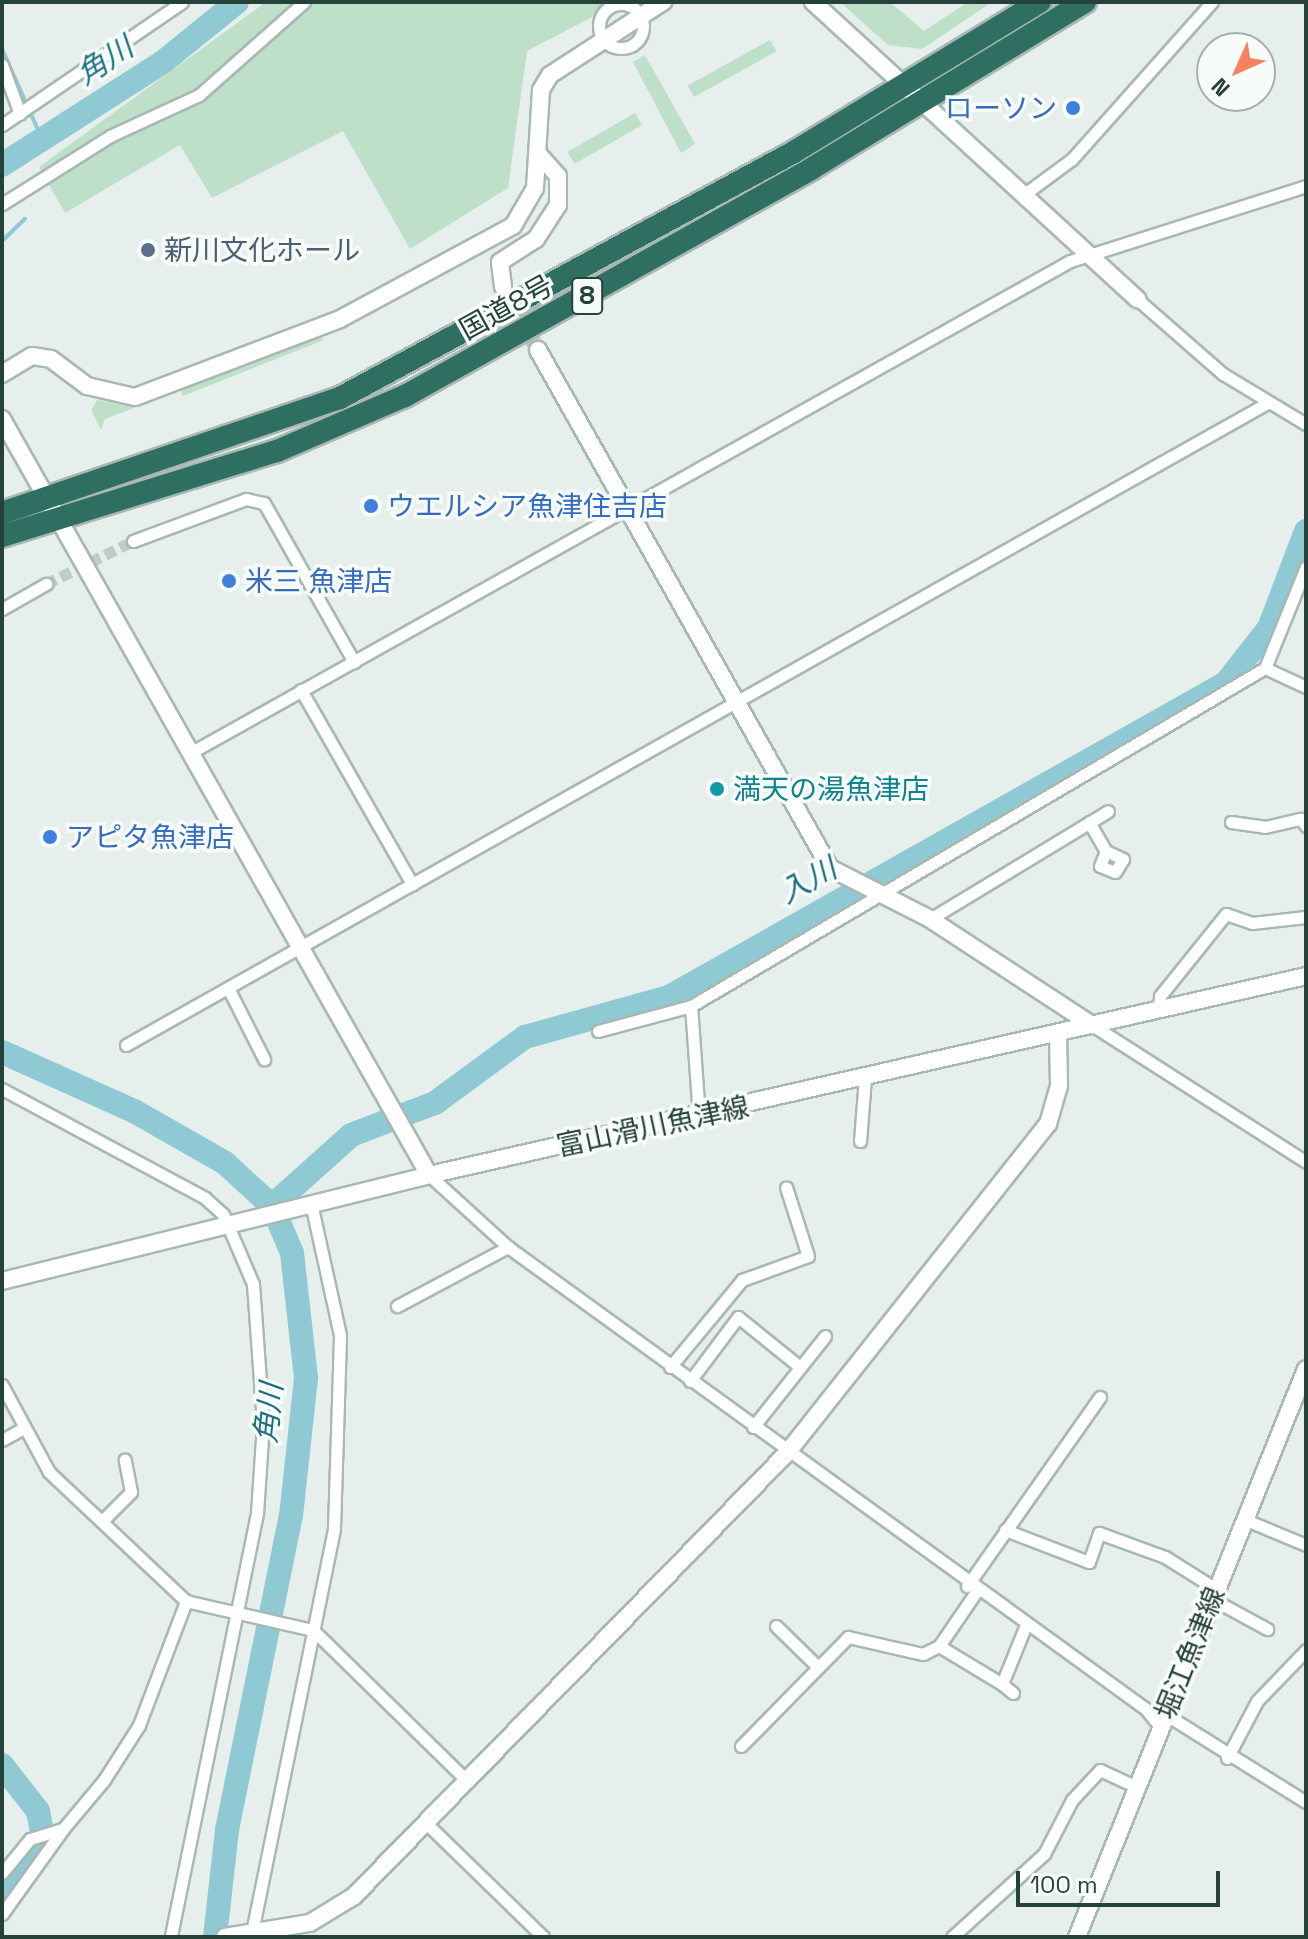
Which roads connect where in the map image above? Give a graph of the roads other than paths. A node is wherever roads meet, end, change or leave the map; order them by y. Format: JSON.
{"nodes":[{"id":1,"x":182,"y":2,"type":"edge"},
{"id":2,"x":304,"y":2,"type":"edge"},
{"id":3,"x":663,"y":2,"type":"edge"},
{"id":4,"x":813,"y":2,"type":"edge"},
{"id":5,"x":1040,"y":2,"type":"edge"},
{"id":6,"x":1085,"y":2,"type":"edge"},
{"id":7,"x":1212,"y":2,"type":"edge"},
{"id":8,"x":2,"y":65,"type":"edge"},
{"id":9,"x":914,"y":93,"type":"junction"},
{"id":10,"x":20,"y":114,"type":"junction"},
{"id":11,"x":2,"y":125,"type":"edge"},
{"id":12,"x":537,"y":153,"type":"junction"},
{"id":13,"x":1306,"y":186,"type":"edge"},
{"id":14,"x":1026,"y":193,"type":"junction"},
{"id":15,"x":2,"y":204,"type":"edge"},
{"id":16,"x":1089,"y":254,"type":"junction"},
{"id":17,"x":503,"y":287,"type":"dead end"},
{"id":18,"x":1137,"y":299,"type":"joint"},
{"id":19,"x":538,"y":350,"type":"tunnel mouth"},
{"id":20,"x":2,"y":374,"type":"edge"},
{"id":21,"x":1267,"y":403,"type":"junction"},
{"id":22,"x":2,"y":419,"type":"edge"},
{"id":23,"x":1306,"y":424,"type":"edge"},
{"id":24,"x":46,"y":499,"type":"junction"},
{"id":25,"x":629,"y":507,"type":"junction"},
{"id":26,"x":2,"y":513,"type":"edge"},
{"id":27,"x":57,"y":519,"type":"junction"},
{"id":28,"x":2,"y":536,"type":"edge"},
{"id":29,"x":133,"y":541,"type":"tunnel mouth"},
{"id":30,"x":1306,"y":567,"type":"edge"},
{"id":31,"x":46,"y":584,"type":"tunnel mouth"},
{"id":32,"x":2,"y":609,"type":"edge"},
{"id":33,"x":354,"y":662,"type":"junction"},
{"id":34,"x":1265,"y":668,"type":"junction"},
{"id":35,"x":1306,"y":687,"type":"edge"},
{"id":36,"x":301,"y":690,"type":"junction"},
{"id":37,"x":735,"y":702,"type":"junction"},
{"id":38,"x":190,"y":753,"type":"junction"},
{"id":39,"x":1108,"y":811,"type":"dead end"},
{"id":40,"x":1089,"y":822,"type":"junction"},
{"id":41,"x":1231,"y":822,"type":"dead end"},
{"id":42,"x":1306,"y":826,"type":"edge"},
{"id":43,"x":1106,"y":851,"type":"dead end"},
{"id":44,"x":412,"y":884,"type":"junction"},
{"id":45,"x":874,"y":896,"type":"junction"},
{"id":46,"x":1306,"y":917,"type":"edge"},
{"id":47,"x":930,"y":919,"type":"junction"},
{"id":48,"x":299,"y":947,"type":"junction"},
{"id":49,"x":1306,"y":976,"type":"edge"},
{"id":50,"x":228,"y":988,"type":"junction"},
{"id":51,"x":691,"y":1006,"type":"junction"},
{"id":52,"x":1159,"y":1010,"type":"junction"},
{"id":53,"x":1092,"y":1025,"type":"junction"},
{"id":54,"x":598,"y":1031,"type":"dead end"},
{"id":55,"x":1058,"y":1033,"type":"junction"},
{"id":56,"x":126,"y":1045,"type":"dead end"},
{"id":57,"x":264,"y":1059,"type":"dead end"},
{"id":58,"x":865,"y":1078,"type":"junction"},
{"id":59,"x":2,"y":1089,"type":"edge"},
{"id":60,"x":699,"y":1117,"type":"junction"},
{"id":61,"x":860,"y":1141,"type":"dead end"},
{"id":62,"x":1306,"y":1162,"type":"edge"},
{"id":63,"x":429,"y":1175,"type":"junction"},
{"id":64,"x":786,"y":1187,"type":"dead end"},
{"id":65,"x":307,"y":1209,"type":"junction"},
{"id":66,"x":233,"y":1227,"type":"junction"},
{"id":67,"x":508,"y":1247,"type":"junction"},
{"id":68,"x":2,"y":1281,"type":"edge"},
{"id":69,"x":397,"y":1306,"type":"dead end"},
{"id":70,"x":825,"y":1336,"type":"dead end"},
{"id":71,"x":670,"y":1367,"type":"junction"},
{"id":72,"x":800,"y":1367,"type":"junction"},
{"id":73,"x":1306,"y":1369,"type":"edge"},
{"id":74,"x":690,"y":1381,"type":"junction"},
{"id":75,"x":2,"y":1385,"type":"edge"},
{"id":76,"x":1100,"y":1397,"type":"dead end"},
{"id":77,"x":753,"y":1427,"type":"junction"},
{"id":78,"x":24,"y":1428,"type":"junction"},
{"id":79,"x":2,"y":1440,"type":"edge"},
{"id":80,"x":787,"y":1453,"type":"junction"},
{"id":81,"x":125,"y":1460,"type":"dead end"},
{"id":82,"x":1246,"y":1520,"type":"junction"},
{"id":83,"x":102,"y":1521,"type":"junction"},
{"id":84,"x":1005,"y":1530,"type":"junction"},
{"id":85,"x":1306,"y":1545,"type":"edge"},
{"id":86,"x":972,"y":1589,"type":"junction"},
{"id":87,"x":1214,"y":1594,"type":"junction"},
{"id":88,"x":186,"y":1601,"type":"junction"},
{"id":89,"x":236,"y":1612,"type":"junction"},
{"id":90,"x":776,"y":1626,"type":"dead end"},
{"id":91,"x":1025,"y":1627,"type":"junction"},
{"id":92,"x":309,"y":1628,"type":"junction"},
{"id":93,"x":1267,"y":1629,"type":"dead end"},
{"id":94,"x":939,"y":1646,"type":"junction"},
{"id":95,"x":1306,"y":1650,"type":"edge"},
{"id":96,"x":818,"y":1667,"type":"junction"},
{"id":97,"x":1002,"y":1684,"type":"junction"},
{"id":98,"x":1013,"y":1693,"type":"dead end"},
{"id":99,"x":1163,"y":1721,"type":"junction"},
{"id":100,"x":741,"y":1746,"type":"dead end"},
{"id":101,"x":1227,"y":1758,"type":"junction"},
{"id":102,"x":468,"y":1782,"type":"junction"},
{"id":103,"x":1134,"y":1786,"type":"junction"},
{"id":104,"x":1306,"y":1802,"type":"edge"},
{"id":105,"x":427,"y":1824,"type":"junction"},
{"id":106,"x":63,"y":1829,"type":"junction"},
{"id":107,"x":2,"y":1873,"type":"edge"},
{"id":108,"x":2,"y":1914,"type":"edge"},
{"id":109,"x":249,"y":1935,"type":"edge"},
{"id":110,"x":171,"y":1937,"type":"edge"},
{"id":111,"x":225,"y":1937,"type":"edge"},
{"id":112,"x":543,"y":1937,"type":"edge"},
{"id":113,"x":952,"y":1937,"type":"edge"},
{"id":114,"x":1077,"y":1937,"type":"edge"}],
"edges":[{"from":1,"to":10,"type":"street"},
{"from":2,"to":15,"type":"street"},
{"from":3,"to":12,"type":"street"},
{"from":4,"to":9,"type":"street"},
{"from":5,"to":9,"type":"highway","name":"国道8号","number":"8"},
{"from":6,"to":9,"type":"highway","name":"国道8号","number":"8"},
{"from":7,"to":14,"type":"street"},
{"from":8,"to":10,"type":"street"},
{"from":9,"to":14,"type":"street"},
{"from":9,"to":24,"type":"highway","name":"国道8号","number":"8"},
{"from":9,"to":27,"type":"highway","name":"国道8号","number":"8"},
{"from":10,"to":11,"type":"street"},
{"from":12,"to":17,"type":"street"},
{"from":12,"to":20,"type":"street"},
{"from":13,"to":16,"type":"street"},
{"from":14,"to":16,"type":"street"},
{"from":16,"to":18,"type":"street"},
{"from":16,"to":25,"type":"street"},
{"from":18,"to":21,"type":"street"},
{"from":19,"to":25,"type":"street"},
{"from":21,"to":23,"type":"street"},
{"from":21,"to":37,"type":"street"},
{"from":22,"to":24,"type":"street"},
{"from":24,"to":26,"type":"highway","name":"国道8号","number":"8"},
{"from":24,"to":27,"type":"street"},
{"from":25,"to":33,"type":"street"},
{"from":25,"to":37,"type":"street"},
{"from":27,"to":28,"type":"highway","name":"国道8号","number":"8"},
{"from":27,"to":38,"type":"street"},
{"from":29,"to":33,"type":"street"},
{"from":30,"to":34,"type":"street"},
{"from":31,"to":32,"type":"street"},
{"from":33,"to":36,"type":"street"},
{"from":34,"to":35,"type":"street"},
{"from":34,"to":45,"type":"street"},
{"from":36,"to":38,"type":"street"},
{"from":36,"to":44,"type":"street"},
{"from":37,"to":44,"type":"street"},
{"from":37,"to":45,"type":"street"},
{"from":38,"to":48,"type":"street"},
{"from":39,"to":40,"type":"street"},
{"from":40,"to":43,"type":"street"},
{"from":40,"to":47,"type":"street"},
{"from":41,"to":42,"type":"street"},
{"from":44,"to":48,"type":"street"},
{"from":45,"to":47,"type":"street"},
{"from":45,"to":51,"type":"street"},
{"from":46,"to":52,"type":"street"},
{"from":47,"to":53,"type":"street"},
{"from":48,"to":50,"type":"street"},
{"from":48,"to":63,"type":"street"},
{"from":49,"to":52,"type":"street","name":"富山滑川魚津線"},
{"from":50,"to":56,"type":"street"},
{"from":50,"to":57,"type":"street"},
{"from":51,"to":54,"type":"street"},
{"from":51,"to":60,"type":"street"},
{"from":52,"to":53,"type":"street","name":"富山滑川魚津線"},
{"from":53,"to":55,"type":"street","name":"富山滑川魚津線"},
{"from":53,"to":62,"type":"street"},
{"from":55,"to":58,"type":"street","name":"富山滑川魚津線"},
{"from":55,"to":80,"type":"street"},
{"from":58,"to":60,"type":"street","name":"富山滑川魚津線"},
{"from":58,"to":61,"type":"street"},
{"from":59,"to":66,"type":"street"},
{"from":60,"to":63,"type":"street","name":"富山滑川魚津線"},
{"from":63,"to":65,"type":"street","name":"富山滑川魚津線"},
{"from":63,"to":67,"type":"street"},
{"from":64,"to":71,"type":"street"},
{"from":65,"to":66,"type":"street","name":"富山滑川魚津線"},
{"from":65,"to":92,"type":"street"},
{"from":66,"to":68,"type":"street","name":"富山滑川魚津線"},
{"from":66,"to":89,"type":"street"},
{"from":67,"to":69,"type":"street"},
{"from":67,"to":71,"type":"street"},
{"from":70,"to":72,"type":"street"},
{"from":71,"to":74,"type":"street"},
{"from":72,"to":74,"type":"street"},
{"from":72,"to":77,"type":"street"},
{"from":73,"to":82,"type":"street","name":"堀江魚津線"},
{"from":74,"to":77,"type":"street"},
{"from":75,"to":78,"type":"street"},
{"from":76,"to":84,"type":"street"},
{"from":77,"to":80,"type":"street"},
{"from":78,"to":79,"type":"street"},
{"from":78,"to":83,"type":"street"},
{"from":80,"to":86,"type":"street"},
{"from":80,"to":102,"type":"street"},
{"from":81,"to":83,"type":"street"},
{"from":82,"to":85,"type":"street"},
{"from":82,"to":87,"type":"street","name":"堀江魚津線"},
{"from":83,"to":88,"type":"street"},
{"from":84,"to":86,"type":"street"},
{"from":84,"to":87,"type":"street"},
{"from":86,"to":91,"type":"street"},
{"from":86,"to":94,"type":"street"},
{"from":87,"to":93,"type":"street"},
{"from":87,"to":99,"type":"street","name":"堀江魚津線"},
{"from":88,"to":89,"type":"street"},
{"from":88,"to":106,"type":"street"},
{"from":89,"to":92,"type":"street"},
{"from":89,"to":110,"type":"street"},
{"from":90,"to":96,"type":"street"},
{"from":91,"to":97,"type":"street"},
{"from":91,"to":99,"type":"street"},
{"from":92,"to":102,"type":"street"},
{"from":92,"to":109,"type":"street"},
{"from":94,"to":96,"type":"street"},
{"from":94,"to":97,"type":"street"},
{"from":95,"to":101,"type":"street"},
{"from":96,"to":100,"type":"street"},
{"from":97,"to":98,"type":"street"},
{"from":99,"to":101,"type":"street"},
{"from":99,"to":103,"type":"street","name":"堀江魚津線"},
{"from":101,"to":104,"type":"street"},
{"from":102,"to":105,"type":"street"},
{"from":103,"to":113,"type":"street"},
{"from":103,"to":114,"type":"street","name":"堀江魚津線"},
{"from":105,"to":109,"type":"street"},
{"from":105,"to":112,"type":"street"},
{"from":106,"to":107,"type":"street"},
{"from":106,"to":108,"type":"street"},
{"from":109,"to":111,"type":"street"}]}
